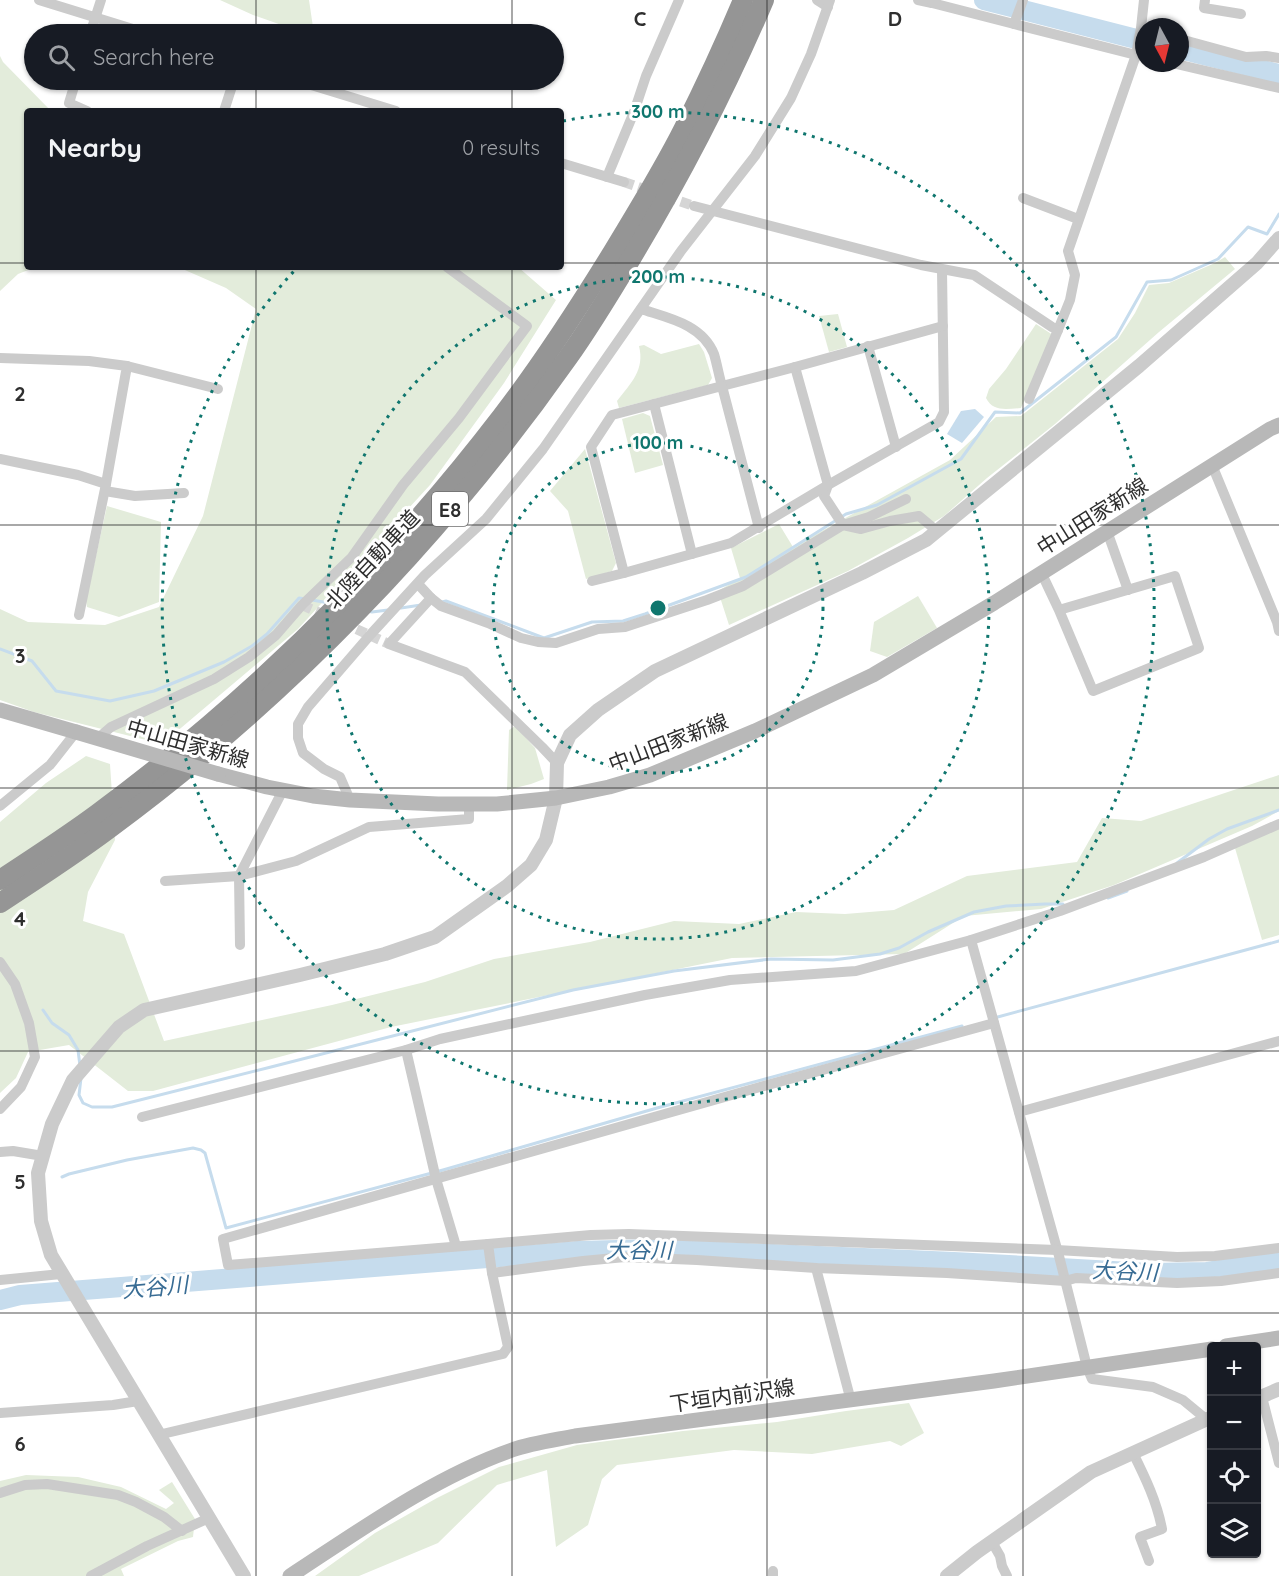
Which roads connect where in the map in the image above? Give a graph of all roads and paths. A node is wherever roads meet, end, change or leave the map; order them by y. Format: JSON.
{"nodes":[{"id":1,"x":39,"y":0,"type":"edge"},
{"id":2,"x":101,"y":0,"type":"edge"},
{"id":3,"x":678,"y":0,"type":"edge"},
{"id":4,"x":743,"y":0,"type":"edge"},
{"id":5,"x":764,"y":0,"type":"edge"},
{"id":6,"x":817,"y":0,"type":"edge"},
{"id":7,"x":918,"y":0,"type":"edge"},
{"id":8,"x":1023,"y":0,"type":"edge"},
{"id":9,"x":1144,"y":0,"type":"edge"},
{"id":10,"x":1205,"y":0,"type":"edge"},
{"id":11,"x":932,"y":1,"type":"edge"},
{"id":12,"x":829,"y":4,"type":"edge"},
{"id":13,"x":1241,"y":14,"type":"dead end"},
{"id":14,"x":95,"y":18,"type":"junction"},
{"id":15,"x":1143,"y":18,"type":"edge"},
{"id":16,"x":93,"y":24,"type":"edge"},
{"id":17,"x":115,"y":24,"type":"edge"},
{"id":18,"x":1014,"y":24,"type":"junction"},
{"id":19,"x":1189,"y":41,"type":"edge"},
{"id":20,"x":1135,"y":55,"type":"edge"},
{"id":21,"x":1279,"y":58,"type":"edge"},
{"id":22,"x":1189,"y":67,"type":"edge"},
{"id":23,"x":1135,"y":69,"type":"edge"},
{"id":24,"x":1279,"y":88,"type":"edge"},
{"id":25,"x":73,"y":90,"type":"edge"},
{"id":26,"x":231,"y":90,"type":"edge"},
{"id":27,"x":328,"y":90,"type":"edge"},
{"id":28,"x":80,"y":108,"type":"edge"},
{"id":29,"x":225,"y":108,"type":"edge"},
{"id":30,"x":386,"y":108,"type":"edge"},
{"id":31,"x":564,"y":164,"type":"edge"},
{"id":32,"x":607,"y":177,"type":"junction"},
{"id":33,"x":624,"y":182,"type":"tunnel mouth"},
{"id":34,"x":1023,"y":198,"type":"dead end"},
{"id":35,"x":694,"y":206,"type":"tunnel mouth"},
{"id":36,"x":711,"y":212,"type":"junction"},
{"id":37,"x":1078,"y":219,"type":"junction"},
{"id":38,"x":1279,"y":238,"type":"edge"},
{"id":39,"x":451,"y":270,"type":"edge"},
{"id":40,"x":942,"y":270,"type":"junction"},
{"id":41,"x":641,"y":309,"type":"junction"},
{"id":42,"x":943,"y":326,"type":"junction"},
{"id":43,"x":1058,"y":330,"type":"junction"},
{"id":44,"x":868,"y":346,"type":"junction"},
{"id":45,"x":0,"y":358,"type":"edge"},
{"id":46,"x":127,"y":366,"type":"junction"},
{"id":47,"x":795,"y":367,"type":"junction"},
{"id":48,"x":722,"y":386,"type":"junction"},
{"id":49,"x":218,"y":389,"type":"dead end"},
{"id":50,"x":1029,"y":399,"type":"dead end"},
{"id":51,"x":654,"y":404,"type":"junction"},
{"id":52,"x":1279,"y":425,"type":"edge"},
{"id":53,"x":896,"y":447,"type":"junction"},
{"id":54,"x":0,"y":459,"type":"edge"},
{"id":55,"x":1212,"y":465,"type":"junction"},
{"id":56,"x":828,"y":485,"type":"junction"},
{"id":57,"x":106,"y":488,"type":"junction"},
{"id":58,"x":184,"y":494,"type":"dead end"},
{"id":59,"x":906,"y":499,"type":"dead end"},
{"id":60,"x":843,"y":525,"type":"junction"},
{"id":61,"x":759,"y":528,"type":"junction"},
{"id":62,"x":937,"y":531,"type":"junction"},
{"id":63,"x":1107,"y":531,"type":"junction"},
{"id":64,"x":692,"y":554,"type":"junction"},
{"id":65,"x":1041,"y":572,"type":"junction"},
{"id":66,"x":624,"y":573,"type":"junction"},
{"id":67,"x":592,"y":581,"type":"dead end"},
{"id":68,"x":418,"y":584,"type":"junction"},
{"id":69,"x":1128,"y":590,"type":"junction"},
{"id":70,"x":431,"y":598,"type":"junction"},
{"id":71,"x":1059,"y":610,"type":"junction"},
{"id":72,"x":79,"y":615,"type":"dead end"},
{"id":73,"x":1278,"y":624,"type":"edge"},
{"id":74,"x":0,"y":710,"type":"edge"},
{"id":75,"x":76,"y":732,"type":"junction"},
{"id":76,"x":98,"y":739,"type":"junction"},
{"id":77,"x":557,"y":763,"type":"junction"},
{"id":78,"x":283,"y":790,"type":"junction"},
{"id":79,"x":556,"y":798,"type":"junction"},
{"id":80,"x":350,"y":800,"type":"junction"},
{"id":81,"x":469,"y":804,"type":"junction"},
{"id":82,"x":0,"y":806,"type":"edge"},
{"id":83,"x":1279,"y":824,"type":"edge"},
{"id":84,"x":239,"y":876,"type":"junction"},
{"id":85,"x":0,"y":880,"type":"edge"},
{"id":86,"x":165,"y":880,"type":"dead end"},
{"id":87,"x":0,"y":903,"type":"edge"},
{"id":88,"x":971,"y":940,"type":"junction"},
{"id":89,"x":240,"y":945,"type":"dead end"},
{"id":90,"x":0,"y":962,"type":"edge"},
{"id":91,"x":994,"y":1023,"type":"junction"},
{"id":92,"x":1279,"y":1041,"type":"edge"},
{"id":93,"x":406,"y":1050,"type":"junction"},
{"id":94,"x":0,"y":1108,"type":"edge"},
{"id":95,"x":1019,"y":1112,"type":"junction"},
{"id":96,"x":142,"y":1117,"type":"dead end"},
{"id":97,"x":0,"y":1152,"type":"edge"},
{"id":98,"x":43,"y":1156,"type":"junction"},
{"id":99,"x":436,"y":1179,"type":"junction"},
{"id":100,"x":488,"y":1244,"type":"junction"},
{"id":101,"x":456,"y":1246,"type":"junction"},
{"id":102,"x":1279,"y":1248,"type":"edge"},
{"id":103,"x":1058,"y":1253,"type":"junction"},
{"id":104,"x":816,"y":1268,"type":"junction"},
{"id":105,"x":492,"y":1273,"type":"junction"},
{"id":106,"x":1279,"y":1273,"type":"edge"},
{"id":107,"x":62,"y":1274,"type":"junction"},
{"id":108,"x":1064,"y":1277,"type":"junction"},
{"id":109,"x":0,"y":1280,"type":"edge"},
{"id":110,"x":1279,"y":1338,"type":"edge"},
{"id":111,"x":1255,"y":1342,"type":"edge"},
{"id":112,"x":1207,"y":1350,"type":"edge"},
{"id":113,"x":1087,"y":1367,"type":"junction"},
{"id":114,"x":1279,"y":1389,"type":"edge"},
{"id":115,"x":1261,"y":1397,"type":"edge"},
{"id":116,"x":138,"y":1401,"type":"junction"},
{"id":117,"x":851,"y":1401,"type":"junction"},
{"id":118,"x":1261,"y":1404,"type":"edge"},
{"id":119,"x":0,"y":1413,"type":"edge"},
{"id":120,"x":1207,"y":1417,"type":"edge"},
{"id":121,"x":1207,"y":1419,"type":"edge"},
{"id":122,"x":158,"y":1435,"type":"junction"},
{"id":123,"x":1133,"y":1453,"type":"junction"},
{"id":124,"x":1279,"y":1463,"type":"edge"},
{"id":125,"x":0,"y":1493,"type":"edge"},
{"id":126,"x":209,"y":1518,"type":"junction"},
{"id":127,"x":182,"y":1531,"type":"junction"},
{"id":128,"x":992,"y":1542,"type":"junction"},
{"id":129,"x":1149,"y":1561,"type":"dead end"},
{"id":130,"x":91,"y":1576,"type":"edge"},
{"id":131,"x":243,"y":1576,"type":"edge"},
{"id":132,"x":290,"y":1576,"type":"edge"},
{"id":133,"x":947,"y":1576,"type":"edge"},
{"id":134,"x":1007,"y":1576,"type":"edge"}],
"edges":[{"from":1,"to":14,"type":"street"},
{"from":2,"to":14,"type":"street"},
{"from":3,"to":32,"type":"street"},
{"from":4,"to":85,"type":"highway","name":"北陸自動車道","number":"E8"},
{"from":5,"to":87,"type":"highway","name":"北陸自動車道","number":"E8"},
{"from":6,"to":12,"type":"street"},
{"from":7,"to":11,"type":"street"},
{"from":8,"to":18,"type":"street"},
{"from":9,"to":15,"type":"street"},
{"from":10,"to":13,"type":"street"},
{"from":11,"to":18,"type":"street"},
{"from":12,"to":36,"type":"street"},
{"from":14,"to":16,"type":"street"},
{"from":14,"to":17,"type":"street"},
{"from":18,"to":20,"type":"street"},
{"from":19,"to":21,"type":"street"},
{"from":22,"to":24,"type":"street"},
{"from":23,"to":37,"type":"street"},
{"from":25,"to":28,"type":"street"},
{"from":26,"to":29,"type":"street"},
{"from":27,"to":30,"type":"street"},
{"from":31,"to":32,"type":"street"},
{"from":32,"to":33,"type":"street"},
{"from":34,"to":37,"type":"street"},
{"from":35,"to":36,"type":"street"},
{"from":36,"to":40,"type":"street"},
{"from":36,"to":41,"type":"street"},
{"from":37,"to":43,"type":"street"},
{"from":38,"to":62,"type":"street"},
{"from":39,"to":76,"type":"street"},
{"from":40,"to":42,"type":"street"},
{"from":40,"to":43,"type":"street"},
{"from":41,"to":48,"type":"street"},
{"from":41,"to":68,"type":"street"},
{"from":42,"to":44,"type":"street"},
{"from":42,"to":53,"type":"street"},
{"from":43,"to":50,"type":"street"},
{"from":44,"to":47,"type":"street"},
{"from":44,"to":53,"type":"street"},
{"from":45,"to":46,"type":"street"},
{"from":46,"to":49,"type":"street"},
{"from":46,"to":57,"type":"street"},
{"from":47,"to":48,"type":"street"},
{"from":47,"to":56,"type":"street"},
{"from":48,"to":51,"type":"street"},
{"from":48,"to":61,"type":"street"},
{"from":51,"to":64,"type":"street"},
{"from":51,"to":66,"type":"street"},
{"from":52,"to":55,"type":"main road","name":"中山田家新線"},
{"from":53,"to":56,"type":"street"},
{"from":54,"to":57,"type":"street"},
{"from":55,"to":63,"type":"main road","name":"中山田家新線"},
{"from":55,"to":73,"type":"street"},
{"from":56,"to":60,"type":"street"},
{"from":56,"to":61,"type":"street"},
{"from":57,"to":58,"type":"street"},
{"from":57,"to":72,"type":"street"},
{"from":59,"to":60,"type":"street"},
{"from":60,"to":62,"type":"street"},
{"from":60,"to":70,"type":"street"},
{"from":61,"to":64,"type":"street"},
{"from":62,"to":77,"type":"street"},
{"from":63,"to":65,"type":"main road","name":"中山田家新線"},
{"from":63,"to":69,"type":"street"},
{"from":64,"to":66,"type":"street"},
{"from":65,"to":71,"type":"street"},
{"from":65,"to":79,"type":"main road","name":"中山田家新線"},
{"from":66,"to":67,"type":"street"},
{"from":68,"to":70,"type":"street"},
{"from":68,"to":80,"type":"street"},
{"from":69,"to":71,"type":"street"},
{"from":69,"to":71,"type":"street"},
{"from":70,"to":77,"type":"street"},
{"from":74,"to":75,"type":"main road","name":"中山田家新線"},
{"from":75,"to":76,"type":"main road","name":"中山田家新線","bridge":true},
{"from":75,"to":82,"type":"street"},
{"from":76,"to":78,"type":"main road","name":"中山田家新線","bridge":true},
{"from":77,"to":79,"type":"street"},
{"from":78,"to":80,"type":"main road","name":"中山田家新線"},
{"from":78,"to":84,"type":"street"},
{"from":79,"to":81,"type":"main road","name":"中山田家新線"},
{"from":79,"to":98,"type":"street"},
{"from":80,"to":81,"type":"main road","name":"中山田家新線"},
{"from":81,"to":84,"type":"street"},
{"from":83,"to":88,"type":"street"},
{"from":84,"to":86,"type":"street"},
{"from":84,"to":89,"type":"street"},
{"from":88,"to":91,"type":"street"},
{"from":88,"to":93,"type":"street"},
{"from":90,"to":94,"type":"street"},
{"from":91,"to":95,"type":"street"},
{"from":91,"to":99,"type":"street"},
{"from":92,"to":95,"type":"street"},
{"from":93,"to":96,"type":"street"},
{"from":93,"to":99,"type":"street"},
{"from":95,"to":103,"type":"street"},
{"from":97,"to":98,"type":"street"},
{"from":98,"to":107,"type":"street"},
{"from":99,"to":101,"type":"street"},
{"from":99,"to":101,"type":"street"},
{"from":100,"to":101,"type":"street"},
{"from":100,"to":103,"type":"street"},
{"from":100,"to":105,"type":"street"},
{"from":102,"to":103,"type":"street"},
{"from":103,"to":108,"type":"street"},
{"from":104,"to":105,"type":"street"},
{"from":104,"to":108,"type":"street"},
{"from":104,"to":117,"type":"street"},
{"from":105,"to":122,"type":"street"},
{"from":106,"to":108,"type":"street"},
{"from":107,"to":109,"type":"street"},
{"from":107,"to":116,"type":"street"},
{"from":108,"to":113,"type":"street"},
{"from":110,"to":111,"type":"main road"},
{"from":112,"to":113,"type":"main road","name":"下垣内前沢線"},
{"from":113,"to":117,"type":"main road","name":"下垣内前沢線"},
{"from":113,"to":120,"type":"street"},
{"from":114,"to":115,"type":"street"},
{"from":116,"to":119,"type":"street"},
{"from":116,"to":122,"type":"street"},
{"from":117,"to":132,"type":"main road","name":"下垣内前沢線"},
{"from":118,"to":124,"type":"street"},
{"from":121,"to":123,"type":"street"},
{"from":122,"to":126,"type":"street"},
{"from":123,"to":128,"type":"street"},
{"from":123,"to":129,"type":"street"},
{"from":125,"to":127,"type":"street"},
{"from":126,"to":127,"type":"street"},
{"from":126,"to":131,"type":"street"},
{"from":127,"to":130,"type":"street"},
{"from":128,"to":133,"type":"street"},
{"from":128,"to":134,"type":"street"}]}
